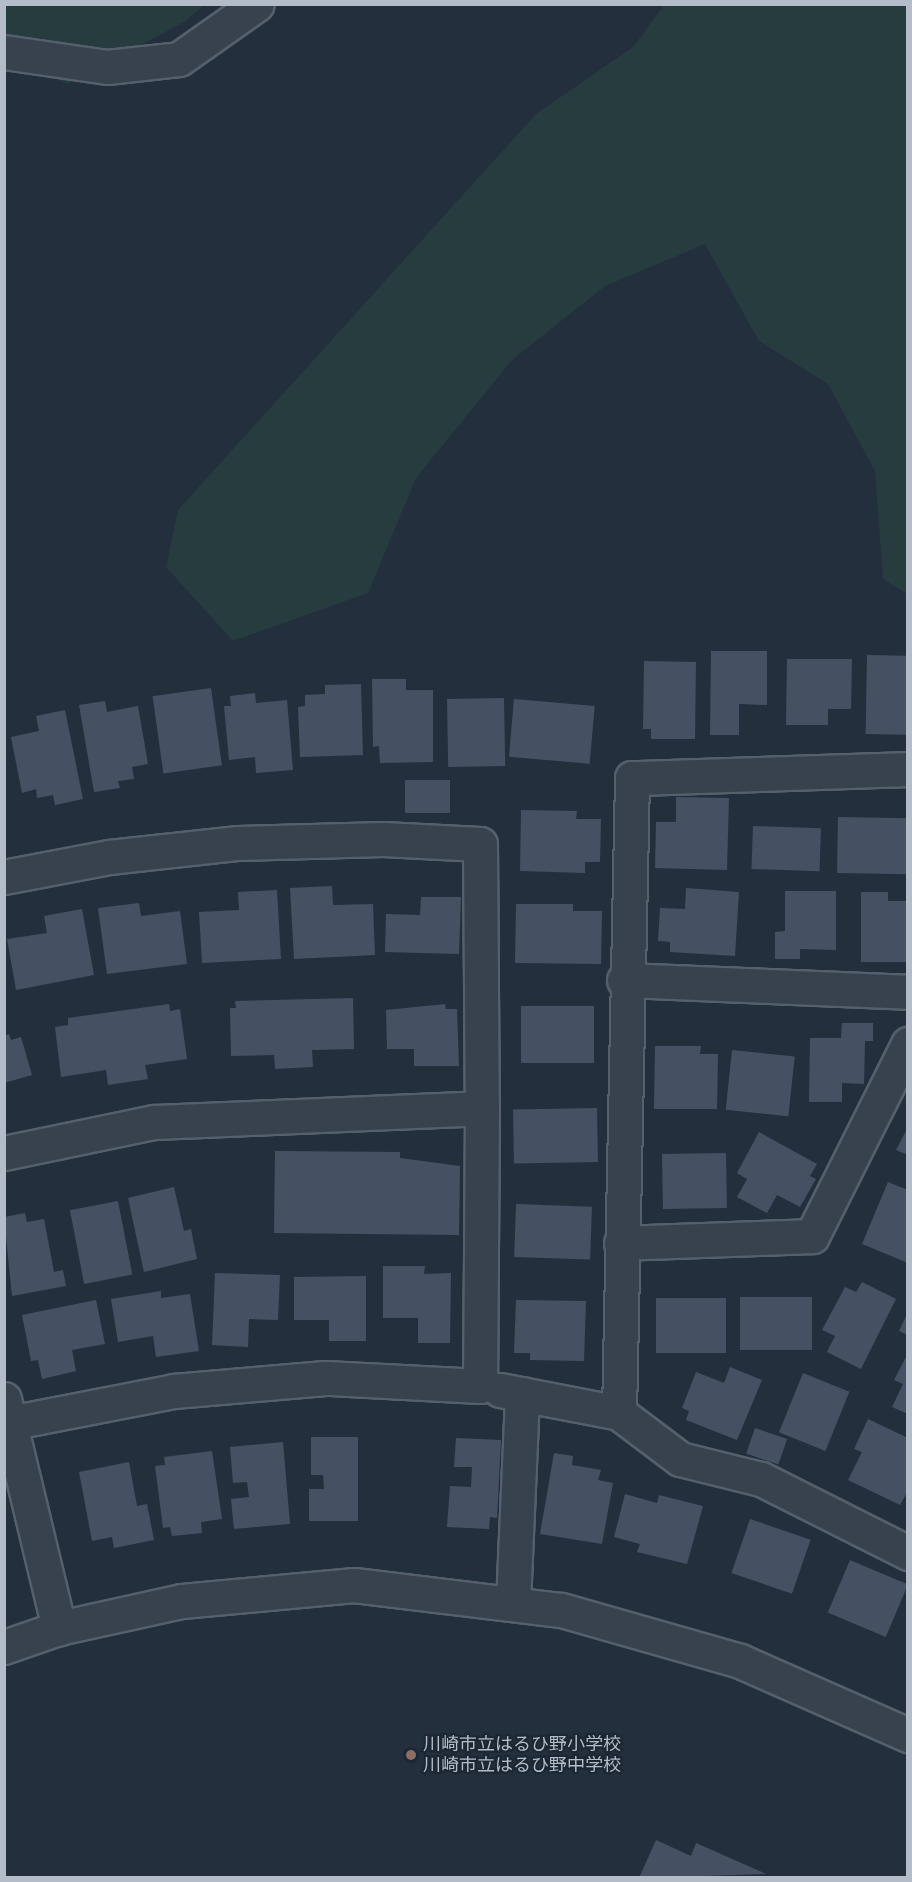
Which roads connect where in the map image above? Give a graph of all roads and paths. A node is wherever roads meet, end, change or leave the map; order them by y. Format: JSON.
{"nodes":[{"id":1,"x":257,"y":4,"type":"edge"},
{"id":2,"x":4,"y":52,"type":"edge"},
{"id":3,"x":908,"y":769,"type":"edge"},
{"id":4,"x":4,"y":877,"type":"edge"},
{"id":5,"x":624,"y":980,"type":"junction"},
{"id":6,"x":908,"y":992,"type":"edge"},
{"id":7,"x":908,"y":1044,"type":"edge"},
{"id":8,"x":482,"y":1108,"type":"junction"},
{"id":9,"x":4,"y":1153,"type":"edge"},
{"id":10,"x":621,"y":1243,"type":"junction"},
{"id":11,"x":480,"y":1386,"type":"junction"},
{"id":12,"x":522,"y":1394,"type":"junction"},
{"id":13,"x":619,"y":1413,"type":"junction"},
{"id":14,"x":7,"y":1415,"type":"edge"},
{"id":15,"x":908,"y":1553,"type":"edge"},
{"id":16,"x":513,"y":1603,"type":"junction"},
{"id":17,"x":59,"y":1628,"type":"junction"},
{"id":18,"x":4,"y":1647,"type":"edge"},
{"id":19,"x":908,"y":1735,"type":"edge"}],
"edges":[{"from":1,"to":2,"type":"street"},
{"from":3,"to":5,"type":"street"},
{"from":4,"to":8,"type":"street"},
{"from":5,"to":6,"type":"street"},
{"from":5,"to":10,"type":"street"},
{"from":7,"to":10,"type":"street"},
{"from":8,"to":9,"type":"street"},
{"from":8,"to":11,"type":"street"},
{"from":10,"to":13,"type":"street"},
{"from":11,"to":12,"type":"street"},
{"from":11,"to":14,"type":"street"},
{"from":12,"to":13,"type":"street"},
{"from":12,"to":16,"type":"street"},
{"from":13,"to":15,"type":"street"},
{"from":14,"to":17,"type":"street"},
{"from":16,"to":17,"type":"street"},
{"from":16,"to":19,"type":"street"},
{"from":17,"to":18,"type":"street"}]}
